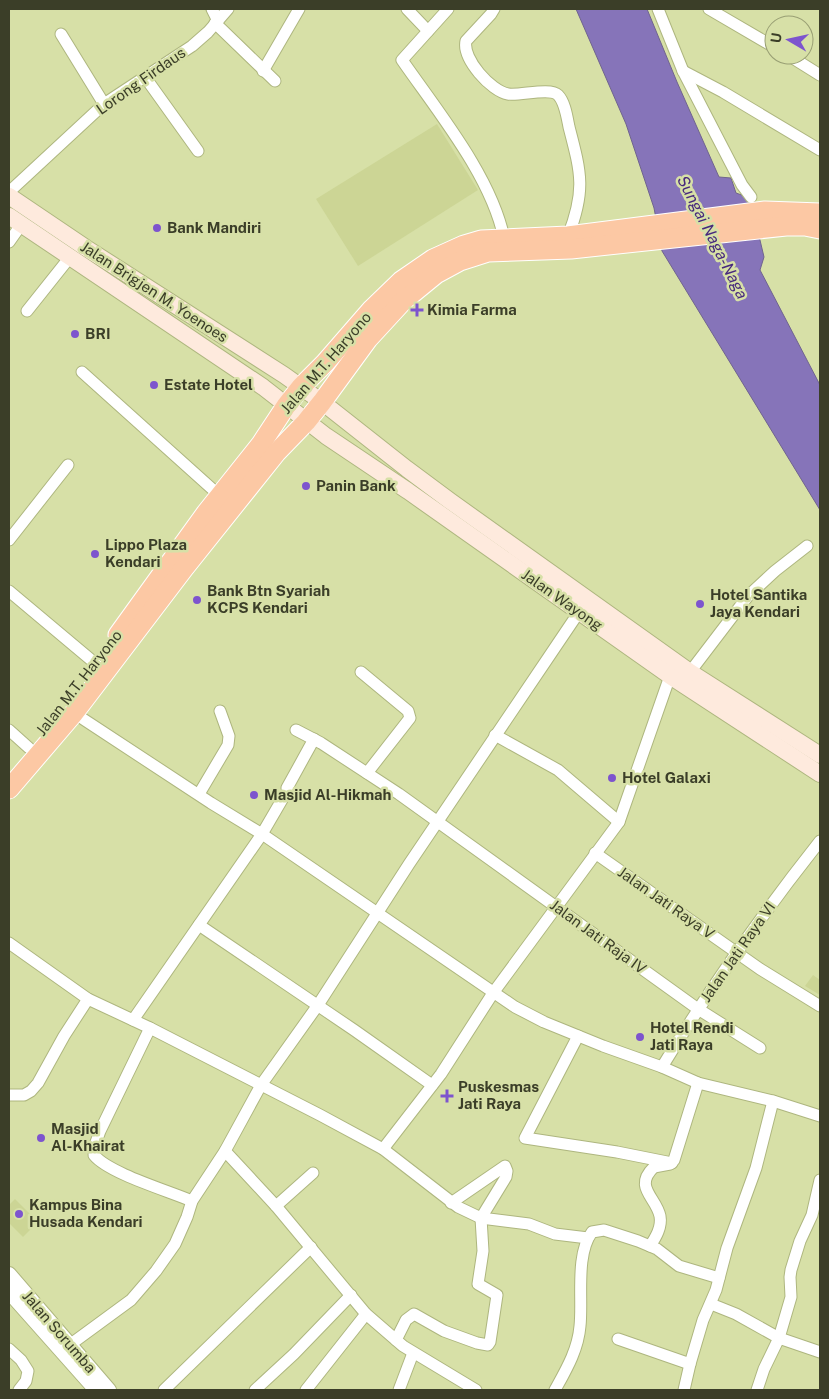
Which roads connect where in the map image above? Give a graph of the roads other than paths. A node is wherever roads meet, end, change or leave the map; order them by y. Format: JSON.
{"nodes":[{"id":1,"x":212,"y":9,"type":"edge"},
{"id":2,"x":228,"y":9,"type":"edge"},
{"id":3,"x":299,"y":9,"type":"edge"},
{"id":4,"x":407,"y":9,"type":"edge"},
{"id":5,"x":448,"y":9,"type":"edge"},
{"id":6,"x":494,"y":9,"type":"edge"},
{"id":7,"x":658,"y":9,"type":"edge"},
{"id":8,"x":709,"y":9,"type":"edge"},
{"id":9,"x":217,"y":22,"type":"junction"},
{"id":10,"x":428,"y":31,"type":"junction"},
{"id":11,"x":61,"y":34,"type":"dead end"},
{"id":12,"x":764,"y":41,"type":"edge"},
{"id":13,"x":804,"y":65,"type":"edge"},
{"id":14,"x":263,"y":71,"type":"junction"},
{"id":15,"x":683,"y":71,"type":"junction"},
{"id":16,"x":820,"y":75,"type":"edge"},
{"id":17,"x":145,"y":77,"type":"junction"},
{"id":18,"x":275,"y":81,"type":"dead end"},
{"id":19,"x":104,"y":104,"type":"junction"},
{"id":20,"x":820,"y":150,"type":"edge"},
{"id":21,"x":198,"y":151,"type":"dead end"},
{"id":22,"x":9,"y":194,"type":"edge"},
{"id":23,"x":751,"y":197,"type":"dead end"},
{"id":24,"x":820,"y":213,"type":"edge"},
{"id":25,"x":767,"y":219,"type":"junction"},
{"id":26,"x":15,"y":220,"type":"edge"},
{"id":27,"x":820,"y":229,"type":"edge"},
{"id":28,"x":652,"y":233,"type":"junction"},
{"id":29,"x":568,"y":236,"type":"junction"},
{"id":30,"x":504,"y":238,"type":"junction"},
{"id":31,"x":9,"y":242,"type":"edge"},
{"id":32,"x":70,"y":257,"type":"junction"},
{"id":33,"x":27,"y":311,"type":"dead end"},
{"id":34,"x":82,"y":372,"type":"dead end"},
{"id":35,"x":301,"y":387,"type":"junction"},
{"id":36,"x":322,"y":402,"type":"junction"},
{"id":37,"x":286,"y":406,"type":"junction"},
{"id":38,"x":306,"y":422,"type":"junction"},
{"id":39,"x":68,"y":465,"type":"dead end"},
{"id":40,"x":220,"y":496,"type":"junction"},
{"id":41,"x":9,"y":540,"type":"edge"},
{"id":42,"x":807,"y":546,"type":"dead end"},
{"id":43,"x":9,"y":591,"type":"edge"},
{"id":44,"x":579,"y":612,"type":"junction"},
{"id":45,"x":96,"y":664,"type":"junction"},
{"id":46,"x":361,"y":672,"type":"dead end"},
{"id":47,"x":690,"y":672,"type":"junction"},
{"id":48,"x":670,"y":676,"type":"junction"},
{"id":49,"x":220,"y":711,"type":"dead end"},
{"id":50,"x":74,"y":713,"type":"junction"},
{"id":51,"x":9,"y":730,"type":"edge"},
{"id":52,"x":296,"y":730,"type":"dead end"},
{"id":53,"x":496,"y":735,"type":"junction"},
{"id":54,"x":314,"y":740,"type":"junction"},
{"id":55,"x":29,"y":748,"type":"junction"},
{"id":56,"x":820,"y":755,"type":"edge"},
{"id":57,"x":9,"y":770,"type":"edge"},
{"id":58,"x":367,"y":773,"type":"junction"},
{"id":59,"x":820,"y":774,"type":"edge"},
{"id":60,"x":9,"y":789,"type":"edge"},
{"id":61,"x":199,"y":794,"type":"junction"},
{"id":62,"x":437,"y":822,"type":"junction"},
{"id":63,"x":618,"y":822,"type":"junction"},
{"id":64,"x":262,"y":834,"type":"junction"},
{"id":65,"x":820,"y":841,"type":"edge"},
{"id":66,"x":595,"y":853,"type":"junction"},
{"id":67,"x":557,"y":907,"type":"junction"},
{"id":68,"x":377,"y":912,"type":"junction"},
{"id":69,"x":200,"y":925,"type":"junction"},
{"id":70,"x":9,"y":943,"type":"edge"},
{"id":71,"x":738,"y":954,"type":"junction"},
{"id":72,"x":493,"y":993,"type":"junction"},
{"id":73,"x":88,"y":1000,"type":"junction"},
{"id":74,"x":318,"y":1005,"type":"junction"},
{"id":75,"x":820,"y":1006,"type":"edge"},
{"id":76,"x":698,"y":1009,"type":"junction"},
{"id":77,"x":133,"y":1020,"type":"junction"},
{"id":78,"x":150,"y":1028,"type":"junction"},
{"id":79,"x":578,"y":1036,"type":"junction"},
{"id":80,"x":760,"y":1048,"type":"dead end"},
{"id":81,"x":662,"y":1067,"type":"junction"},
{"id":82,"x":698,"y":1083,"type":"junction"},
{"id":83,"x":261,"y":1085,"type":"junction"},
{"id":84,"x":432,"y":1085,"type":"junction"},
{"id":85,"x":9,"y":1096,"type":"edge"},
{"id":86,"x":773,"y":1101,"type":"junction"},
{"id":87,"x":820,"y":1116,"type":"edge"},
{"id":88,"x":383,"y":1150,"type":"junction"},
{"id":89,"x":225,"y":1151,"type":"junction"},
{"id":90,"x":672,"y":1163,"type":"junction"},
{"id":91,"x":313,"y":1173,"type":"dead end"},
{"id":92,"x":820,"y":1180,"type":"edge"},
{"id":93,"x":819,"y":1195,"type":"edge"},
{"id":94,"x":192,"y":1202,"type":"junction"},
{"id":95,"x":451,"y":1202,"type":"junction"},
{"id":96,"x":276,"y":1206,"type":"junction"},
{"id":97,"x":481,"y":1218,"type":"junction"},
{"id":98,"x":588,"y":1238,"type":"junction"},
{"id":99,"x":650,"y":1246,"type":"junction"},
{"id":100,"x":311,"y":1247,"type":"junction"},
{"id":101,"x":9,"y":1274,"type":"edge"},
{"id":102,"x":720,"y":1278,"type":"junction"},
{"id":103,"x":9,"y":1292,"type":"edge"},
{"id":104,"x":351,"y":1295,"type":"junction"},
{"id":105,"x":711,"y":1304,"type":"junction"},
{"id":106,"x":366,"y":1314,"type":"junction"},
{"id":107,"x":779,"y":1338,"type":"junction"},
{"id":108,"x":618,"y":1339,"type":"dead end"},
{"id":109,"x":396,"y":1340,"type":"junction"},
{"id":110,"x":71,"y":1344,"type":"junction"},
{"id":111,"x":9,"y":1349,"type":"edge"},
{"id":112,"x":820,"y":1352,"type":"edge"},
{"id":113,"x":413,"y":1353,"type":"junction"},
{"id":114,"x":690,"y":1364,"type":"junction"},
{"id":115,"x":465,"y":1387,"type":"edge"},
{"id":116,"x":103,"y":1389,"type":"edge"},
{"id":117,"x":312,"y":1389,"type":"edge"},
{"id":118,"x":19,"y":1390,"type":"edge"},
{"id":119,"x":164,"y":1390,"type":"edge"},
{"id":120,"x":255,"y":1390,"type":"edge"},
{"id":121,"x":399,"y":1390,"type":"edge"},
{"id":122,"x":476,"y":1390,"type":"edge"},
{"id":123,"x":555,"y":1390,"type":"edge"},
{"id":124,"x":684,"y":1390,"type":"edge"},
{"id":125,"x":756,"y":1390,"type":"edge"}],
"edges":[{"from":1,"to":9,"type":"street"},
{"from":2,"to":9,"type":"street","name":"Lorong Firdaus"},
{"from":3,"to":14,"type":"street"},
{"from":4,"to":10,"type":"street"},
{"from":5,"to":10,"type":"street"},
{"from":6,"to":29,"type":"street"},
{"from":7,"to":15,"type":"street"},
{"from":8,"to":12,"type":"street"},
{"from":9,"to":14,"type":"street"},
{"from":9,"to":17,"type":"street","name":"Lorong Firdaus"},
{"from":10,"to":30,"type":"street"},
{"from":11,"to":19,"type":"street"},
{"from":13,"to":16,"type":"street"},
{"from":14,"to":18,"type":"street"},
{"from":15,"to":20,"type":"street"},
{"from":15,"to":23,"type":"street"},
{"from":17,"to":19,"type":"street","name":"Lorong Firdaus"},
{"from":17,"to":21,"type":"street"},
{"from":19,"to":22,"type":"street","name":"Lorong Firdaus"},
{"from":22,"to":35,"type":"main road","name":"Jalan Brigjen M. Yoenoes"},
{"from":24,"to":25,"type":"highway"},
{"from":25,"to":27,"type":"highway"},
{"from":25,"to":28,"type":"highway","name":"Jalan M.T. Haryono"},
{"from":26,"to":31,"type":"street"},
{"from":26,"to":32,"type":"main road","name":"Jalan Brigjen M. Yoenoes"},
{"from":28,"to":29,"type":"highway","name":"Jalan M.T. Haryono"},
{"from":28,"to":36,"type":"highway","name":"Jalan M.T. Haryono"},
{"from":29,"to":30,"type":"highway","name":"Jalan M.T. Haryono"},
{"from":30,"to":35,"type":"highway","name":"Jalan M.T. Haryono"},
{"from":32,"to":33,"type":"street"},
{"from":32,"to":37,"type":"main road","name":"Jalan Brigjen M. Yoenoes"},
{"from":34,"to":40,"type":"street"},
{"from":35,"to":36,"type":"main road","name":"Jalan Brigjen M. Yoenoes"},
{"from":35,"to":37,"type":"highway","name":"Jalan M.T. Haryono"},
{"from":36,"to":38,"type":"highway","name":"Jalan M.T. Haryono"},
{"from":36,"to":47,"type":"main road","name":"Jalan Wayong"},
{"from":37,"to":38,"type":"main road","name":"Jalan Brigjen M. Yoenoes"},
{"from":37,"to":40,"type":"highway","name":"Jalan M.T. Haryono"},
{"from":38,"to":44,"type":"main road","name":"Jalan Wayong"},
{"from":38,"to":50,"type":"highway","name":"Jalan M.T. Haryono"},
{"from":39,"to":41,"type":"street"},
{"from":40,"to":45,"type":"highway","name":"Jalan M.T. Haryono"},
{"from":42,"to":47,"type":"street"},
{"from":43,"to":45,"type":"street"},
{"from":44,"to":48,"type":"main road","name":"Jalan Wayong"},
{"from":44,"to":53,"type":"street"},
{"from":45,"to":55,"type":"highway","name":"Jalan M.T. Haryono"},
{"from":46,"to":58,"type":"street"},
{"from":47,"to":56,"type":"main road","name":"Jalan Wayong"},
{"from":48,"to":59,"type":"main road","name":"Jalan Wayong"},
{"from":48,"to":63,"type":"street"},
{"from":49,"to":61,"type":"street"},
{"from":50,"to":60,"type":"highway","name":"Jalan M.T. Haryono"},
{"from":50,"to":61,"type":"street"},
{"from":51,"to":55,"type":"street"},
{"from":52,"to":54,"type":"street","name":"Jalan Jati Raja IV"},
{"from":53,"to":62,"type":"street"},
{"from":53,"to":63,"type":"street"},
{"from":54,"to":58,"type":"street","name":"Jalan Jati Raja IV"},
{"from":54,"to":64,"type":"street"},
{"from":55,"to":57,"type":"highway","name":"Jalan M.T. Haryono"},
{"from":58,"to":62,"type":"street","name":"Jalan Jati Raja IV"},
{"from":61,"to":64,"type":"street"},
{"from":62,"to":67,"type":"street","name":"Jalan Jati Raja IV"},
{"from":62,"to":68,"type":"street"},
{"from":63,"to":66,"type":"street"},
{"from":64,"to":68,"type":"street"},
{"from":64,"to":69,"type":"street"},
{"from":65,"to":71,"type":"street","name":"Jalan Jati Raya VI"},
{"from":66,"to":67,"type":"street"},
{"from":66,"to":71,"type":"street","name":"Jalan Jati Raya V"},
{"from":67,"to":72,"type":"street"},
{"from":67,"to":76,"type":"street","name":"Jalan Jati Raja IV"},
{"from":68,"to":72,"type":"street"},
{"from":68,"to":74,"type":"street"},
{"from":69,"to":74,"type":"street"},
{"from":69,"to":77,"type":"street"},
{"from":70,"to":73,"type":"street"},
{"from":71,"to":75,"type":"street","name":"Jalan Jati Raya V"},
{"from":71,"to":76,"type":"street","name":"Jalan Jati Raya VI"},
{"from":72,"to":79,"type":"street"},
{"from":72,"to":84,"type":"street"},
{"from":73,"to":77,"type":"street"},
{"from":73,"to":85,"type":"street"},
{"from":74,"to":83,"type":"street"},
{"from":74,"to":84,"type":"street"},
{"from":76,"to":80,"type":"street","name":"Jalan Jati Raja IV"},
{"from":76,"to":81,"type":"street","name":"Jalan Jati Raya VI"},
{"from":77,"to":78,"type":"street"},
{"from":78,"to":83,"type":"street"},
{"from":78,"to":94,"type":"street"},
{"from":79,"to":81,"type":"street"},
{"from":79,"to":90,"type":"street"},
{"from":81,"to":82,"type":"street"},
{"from":82,"to":86,"type":"street"},
{"from":82,"to":90,"type":"street"},
{"from":83,"to":88,"type":"street"},
{"from":83,"to":89,"type":"street"},
{"from":84,"to":88,"type":"street"},
{"from":86,"to":87,"type":"street"},
{"from":86,"to":102,"type":"street"},
{"from":88,"to":95,"type":"street"},
{"from":89,"to":94,"type":"street"},
{"from":89,"to":96,"type":"street"},
{"from":90,"to":99,"type":"street"},
{"from":91,"to":96,"type":"street"},
{"from":92,"to":93,"type":"street"},
{"from":93,"to":107,"type":"street"},
{"from":94,"to":110,"type":"street"},
{"from":95,"to":97,"type":"street"},
{"from":95,"to":97,"type":"street"},
{"from":96,"to":100,"type":"street"},
{"from":97,"to":98,"type":"street"},
{"from":97,"to":109,"type":"street"},
{"from":98,"to":99,"type":"street"},
{"from":98,"to":123,"type":"street"},
{"from":99,"to":102,"type":"street"},
{"from":100,"to":104,"type":"street"},
{"from":100,"to":119,"type":"street"},
{"from":101,"to":110,"type":"street","name":"Jalan Sorumba"},
{"from":102,"to":105,"type":"street"},
{"from":103,"to":116,"type":"street","name":"Jalan Sorumba"},
{"from":104,"to":106,"type":"street"},
{"from":104,"to":120,"type":"street"},
{"from":105,"to":107,"type":"street"},
{"from":105,"to":114,"type":"street"},
{"from":106,"to":109,"type":"street"},
{"from":106,"to":117,"type":"street"},
{"from":107,"to":112,"type":"street"},
{"from":107,"to":125,"type":"street"},
{"from":108,"to":114,"type":"street"},
{"from":109,"to":113,"type":"street"},
{"from":110,"to":116,"type":"street","name":"Jalan Sorumba"},
{"from":111,"to":118,"type":"street"},
{"from":113,"to":115,"type":"street"},
{"from":113,"to":121,"type":"street"},
{"from":114,"to":124,"type":"street"},
{"from":115,"to":122,"type":"street"}]}
